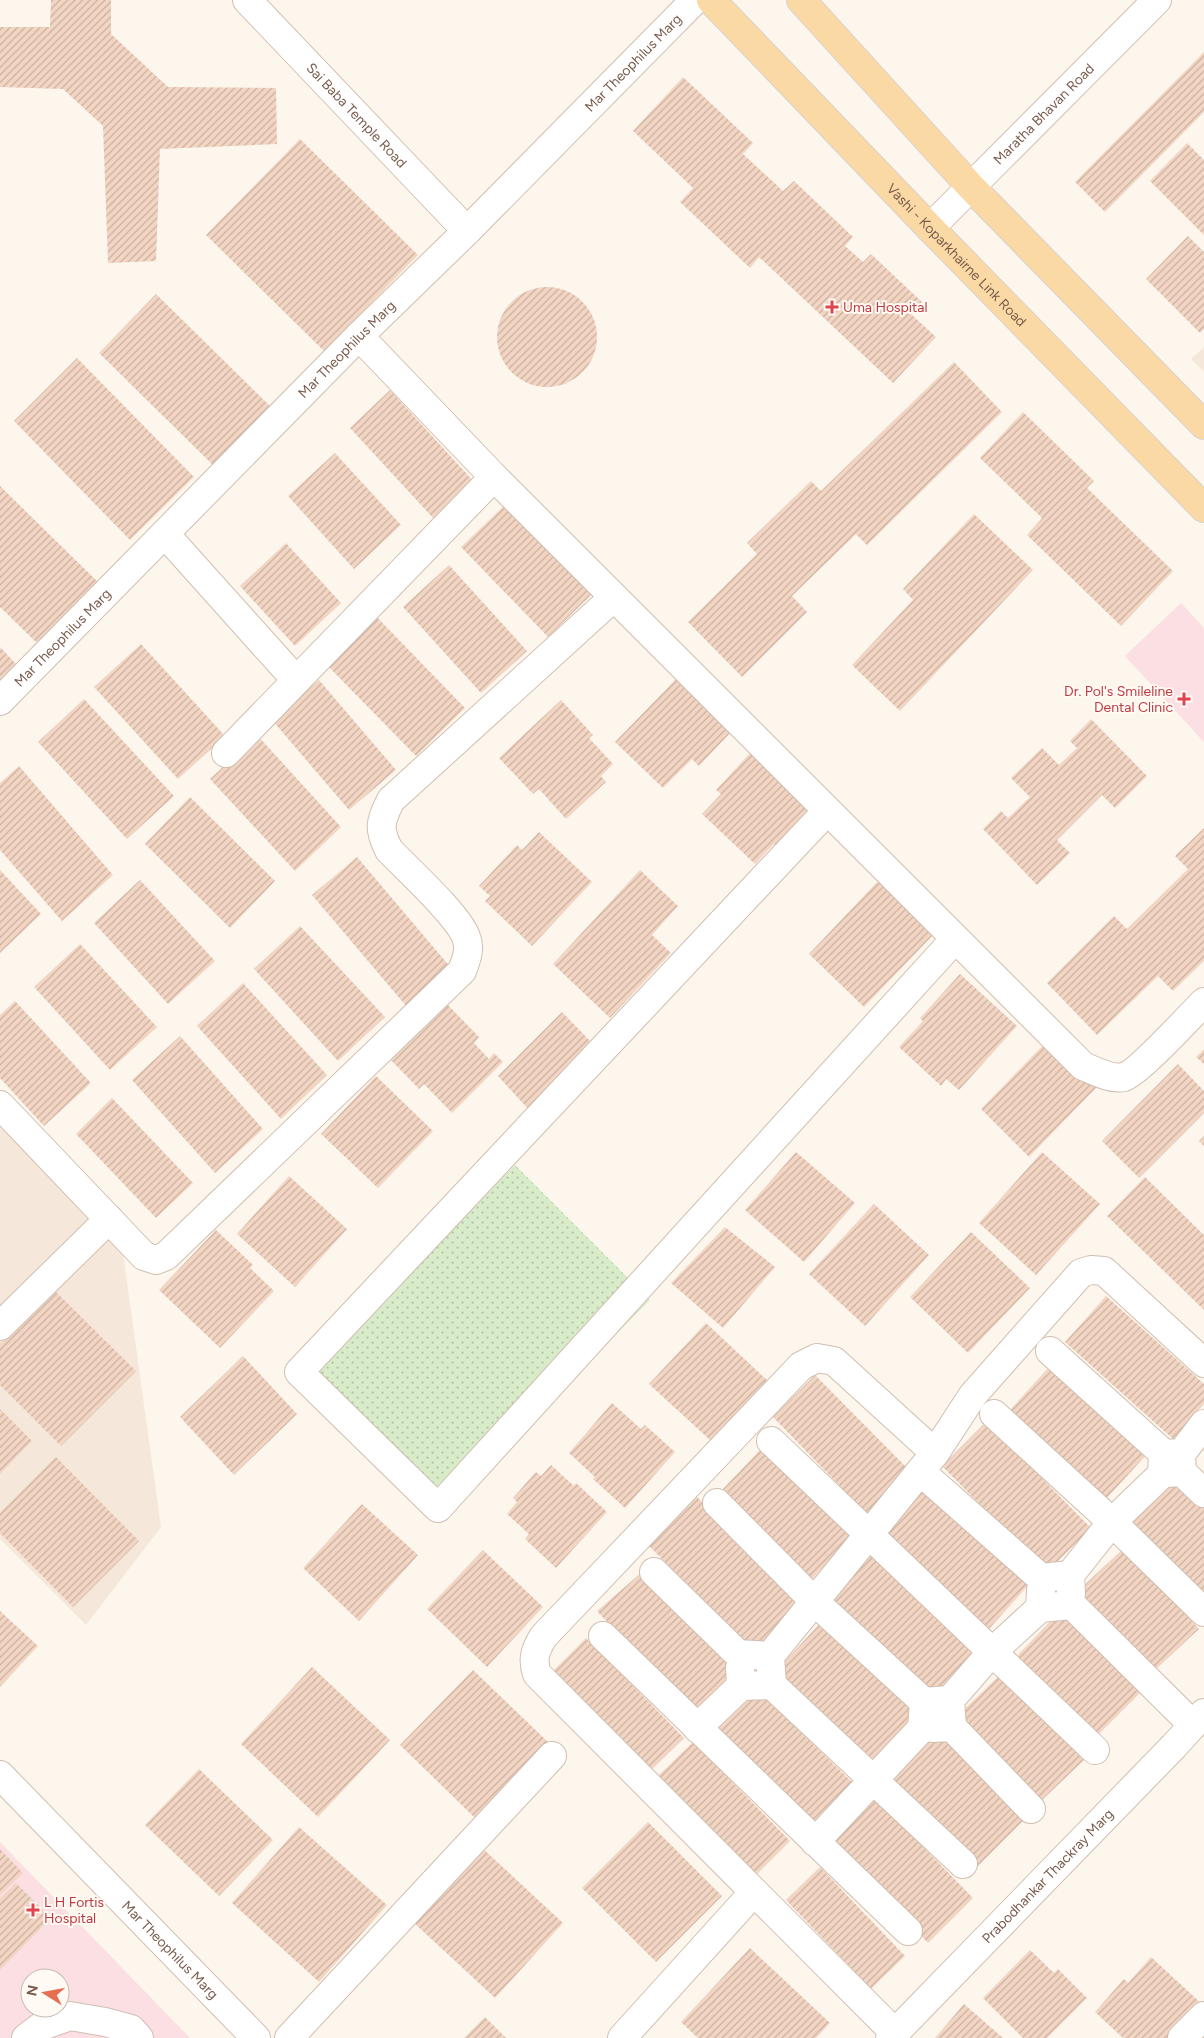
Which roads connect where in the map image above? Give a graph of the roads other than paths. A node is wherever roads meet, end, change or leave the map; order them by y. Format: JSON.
{"nodes":[{"id":1,"x":247,"y":0,"type":"edge"},
{"id":2,"x":695,"y":0,"type":"edge"},
{"id":3,"x":711,"y":0,"type":"edge"},
{"id":4,"x":800,"y":0,"type":"edge"},
{"id":5,"x":1157,"y":0,"type":"edge"},
{"id":6,"x":971,"y":187,"type":"junction"},
{"id":7,"x":930,"y":228,"type":"junction"},
{"id":8,"x":467,"y":231,"type":"junction"},
{"id":9,"x":359,"y":336,"type":"junction"},
{"id":10,"x":1204,"y":425,"type":"edge"},
{"id":11,"x":494,"y":476,"type":"junction"},
{"id":12,"x":1204,"y":508,"type":"edge"},
{"id":13,"x":165,"y":534,"type":"junction"},
{"id":14,"x":614,"y":597,"type":"junction"},
{"id":15,"x":296,"y":680,"type":"junction"},
{"id":16,"x":0,"y":701,"type":"edge"},
{"id":17,"x":226,"y":753,"type":"dead end"},
{"id":18,"x":827,"y":810,"type":"junction"},
{"id":19,"x":955,"y":938,"type":"junction"},
{"id":20,"x":1204,"y":1002,"type":"edge"},
{"id":21,"x":0,"y":1105,"type":"edge"},
{"id":22,"x":109,"y":1219,"type":"junction"},
{"id":23,"x":0,"y":1326,"type":"edge"},
{"id":24,"x":1050,"y":1351,"type":"dead end"},
{"id":25,"x":1204,"y":1363,"type":"edge"},
{"id":26,"x":994,"y":1414,"type":"dead end"},
{"id":27,"x":1204,"y":1424,"type":"edge"},
{"id":28,"x":771,"y":1441,"type":"dead end"},
{"id":29,"x":928,"y":1463,"type":"junction"},
{"id":30,"x":1172,"y":1463,"type":"junction"},
{"id":31,"x":1204,"y":1493,"type":"edge"},
{"id":32,"x":717,"y":1503,"type":"dead end"},
{"id":33,"x":1112,"y":1522,"type":"junction"},
{"id":34,"x":869,"y":1536,"type":"junction"},
{"id":35,"x":654,"y":1572,"type":"dead end"},
{"id":36,"x":1070,"y":1575,"type":"junction"},
{"id":37,"x":1041,"y":1578,"type":"junction"},
{"id":38,"x":815,"y":1602,"type":"junction"},
{"id":39,"x":1072,"y":1604,"type":"junction"},
{"id":40,"x":1040,"y":1608,"type":"junction"},
{"id":41,"x":1204,"y":1612,"type":"edge"},
{"id":42,"x":603,"y":1636,"type":"dead end"},
{"id":43,"x":992,"y":1652,"type":"junction"},
{"id":44,"x":738,"y":1654,"type":"junction"},
{"id":45,"x":770,"y":1656,"type":"junction"},
{"id":46,"x":772,"y":1685,"type":"junction"},
{"id":47,"x":741,"y":1686,"type":"junction"},
{"id":48,"x":932,"y":1710,"type":"junction"},
{"id":49,"x":1198,"y":1719,"type":"edge"},
{"id":50,"x":697,"y":1728,"type":"junction"},
{"id":51,"x":1095,"y":1750,"type":"dead end"},
{"id":52,"x":552,"y":1756,"type":"dead end"},
{"id":53,"x":0,"y":1775,"type":"edge"},
{"id":54,"x":873,"y":1780,"type":"junction"},
{"id":55,"x":1031,"y":1809,"type":"dead end"},
{"id":56,"x":815,"y":1842,"type":"junction"},
{"id":57,"x":963,"y":1864,"type":"dead end"},
{"id":58,"x":754,"y":1892,"type":"junction"},
{"id":59,"x":908,"y":1930,"type":"dead end"},
{"id":60,"x":1204,"y":2016,"type":"edge"},
{"id":61,"x":893,"y":2035,"type":"edge"},
{"id":62,"x":26,"y":2038,"type":"edge"},
{"id":63,"x":139,"y":2038,"type":"edge"},
{"id":64,"x":256,"y":2038,"type":"edge"},
{"id":65,"x":288,"y":2038,"type":"edge"},
{"id":66,"x":622,"y":2038,"type":"edge"},
{"id":67,"x":1182,"y":2038,"type":"edge"}],
"edges":[{"from":1,"to":8,"type":"street","name":"Sai Baba Temple Road"},
{"from":2,"to":8,"type":"street","name":"Mar Theophilus Marg"},
{"from":3,"to":7,"type":"main road","name":"Vashi - Koparkhairne Link Road"},
{"from":4,"to":6,"type":"main road"},
{"from":5,"to":6,"type":"street","name":"Maratha Bhavan Road"},
{"from":6,"to":7,"type":"street","name":"Maratha Bhavan Road"},
{"from":6,"to":10,"type":"main road"},
{"from":7,"to":12,"type":"main road","name":"Vashi - Koparkhairne Link Road"},
{"from":8,"to":9,"type":"street","name":"Mar Theophilus Marg"},
{"from":9,"to":11,"type":"street"},
{"from":9,"to":13,"type":"street","name":"Mar Theophilus Marg"},
{"from":11,"to":14,"type":"street"},
{"from":11,"to":15,"type":"street"},
{"from":13,"to":15,"type":"street"},
{"from":13,"to":16,"type":"street","name":"Mar Theophilus Marg"},
{"from":14,"to":18,"type":"street"},
{"from":14,"to":22,"type":"street"},
{"from":15,"to":17,"type":"street"},
{"from":18,"to":19,"type":"street"},
{"from":18,"to":19,"type":"street"},
{"from":19,"to":20,"type":"street"},
{"from":21,"to":22,"type":"street"},
{"from":22,"to":23,"type":"street"},
{"from":24,"to":30,"type":"street"},
{"from":25,"to":29,"type":"street"},
{"from":26,"to":33,"type":"street"},
{"from":27,"to":30,"type":"street"},
{"from":28,"to":34,"type":"street"},
{"from":29,"to":34,"type":"street"},
{"from":29,"to":37,"type":"street"},
{"from":29,"to":58,"type":"street"},
{"from":30,"to":31,"type":"street"},
{"from":30,"to":33,"type":"street"},
{"from":32,"to":38,"type":"street"},
{"from":33,"to":36,"type":"street"},
{"from":33,"to":41,"type":"street"},
{"from":34,"to":38,"type":"street"},
{"from":34,"to":43,"type":"street"},
{"from":35,"to":44,"type":"street"},
{"from":36,"to":37,"type":"street"},
{"from":36,"to":39,"type":"street"},
{"from":37,"to":40,"type":"street"},
{"from":38,"to":45,"type":"street"},
{"from":38,"to":48,"type":"street"},
{"from":39,"to":40,"type":"street"},
{"from":39,"to":49,"type":"street"},
{"from":40,"to":43,"type":"street"},
{"from":42,"to":50,"type":"street"},
{"from":43,"to":48,"type":"street"},
{"from":43,"to":51,"type":"street"},
{"from":44,"to":45,"type":"street"},
{"from":44,"to":47,"type":"street"},
{"from":45,"to":46,"type":"street"},
{"from":46,"to":47,"type":"street"},
{"from":46,"to":54,"type":"street"},
{"from":47,"to":50,"type":"street"},
{"from":48,"to":54,"type":"street"},
{"from":48,"to":55,"type":"street"},
{"from":49,"to":61,"type":"street","name":"Prabodhankar Thackray Marg"},
{"from":50,"to":56,"type":"street"},
{"from":52,"to":65,"type":"street"},
{"from":53,"to":64,"type":"street","name":"Mar Theophilus Marg"},
{"from":54,"to":56,"type":"street"},
{"from":54,"to":57,"type":"street"},
{"from":56,"to":59,"type":"street"},
{"from":58,"to":61,"type":"street"},
{"from":58,"to":66,"type":"street"},
{"from":60,"to":67,"type":"street"},
{"from":62,"to":63,"type":"street"}]}
